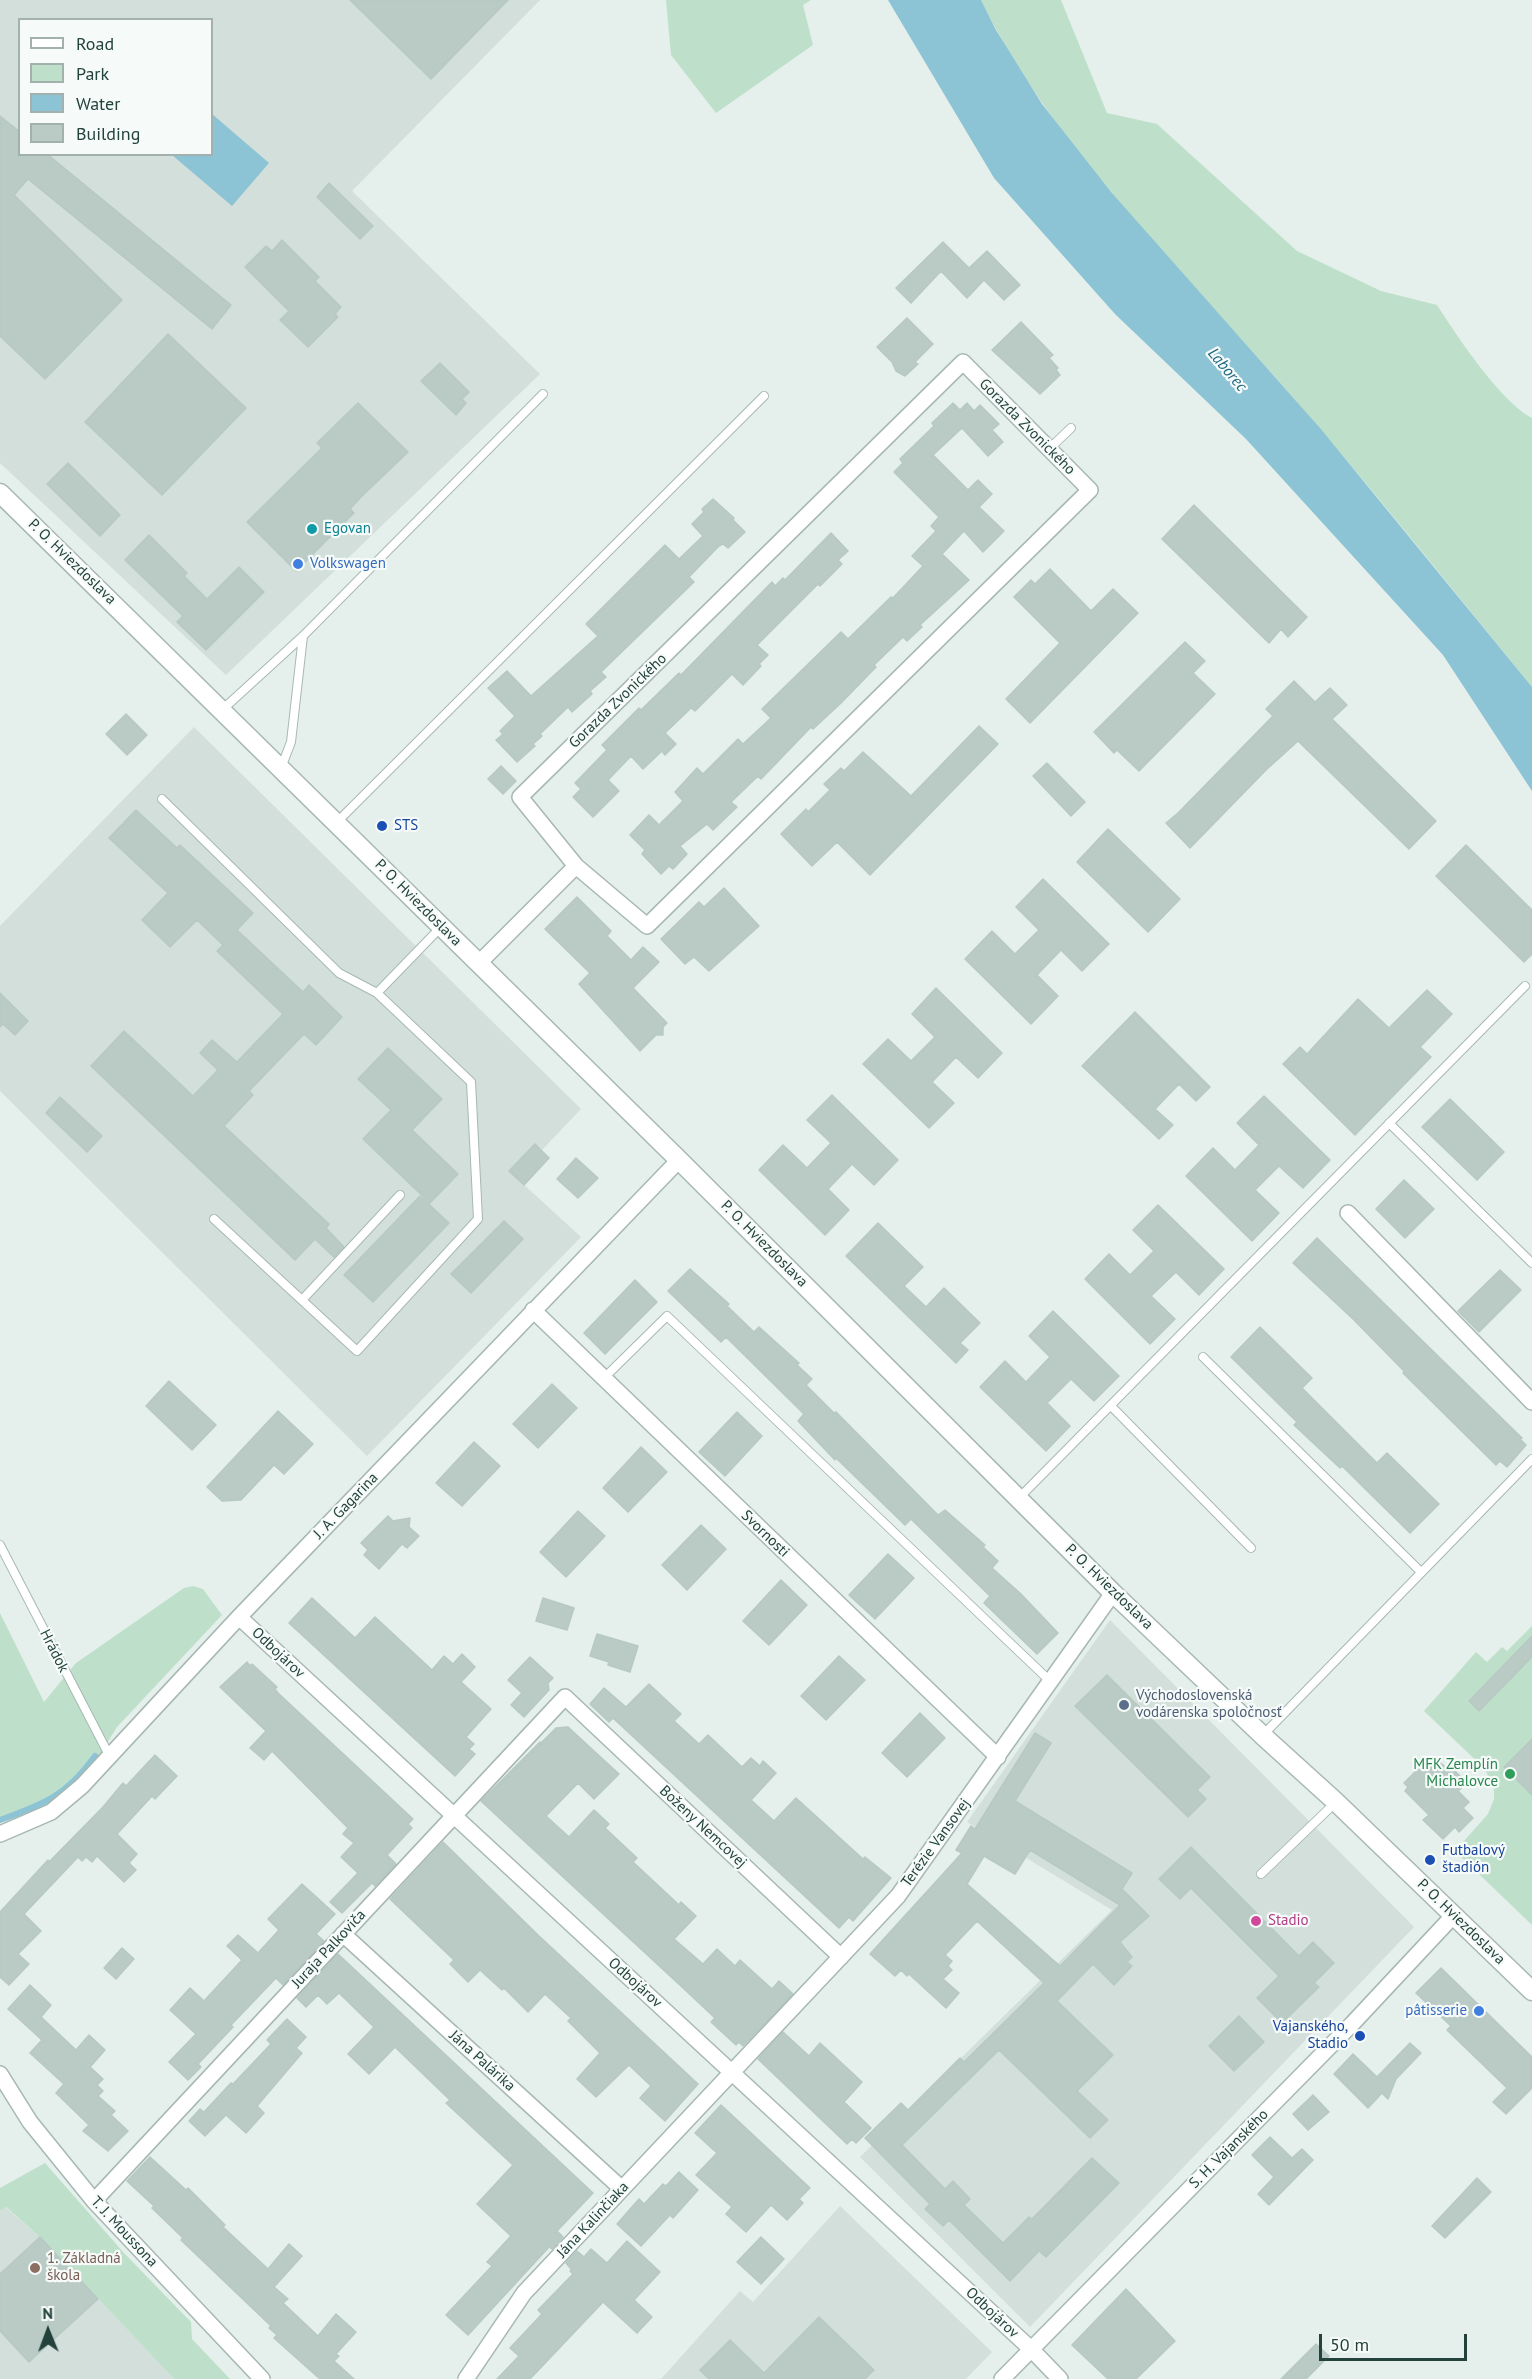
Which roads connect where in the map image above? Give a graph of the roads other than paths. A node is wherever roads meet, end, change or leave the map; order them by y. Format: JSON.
{"nodes":[{"id":1,"x":543,"y":394,"type":"dead end"},
{"id":2,"x":764,"y":396,"type":"dead end"},
{"id":3,"x":1071,"y":428,"type":"dead end"},
{"id":4,"x":1049,"y":449,"type":"junction"},
{"id":5,"x":0,"y":494,"type":"edge"},
{"id":6,"x":303,"y":636,"type":"junction"},
{"id":7,"x":221,"y":711,"type":"junction"},
{"id":8,"x":281,"y":770,"type":"junction"},
{"id":9,"x":162,"y":799,"type":"dead end"},
{"id":10,"x":336,"y":823,"type":"junction"},
{"id":11,"x":576,"y":866,"type":"junction"},
{"id":12,"x":442,"y":926,"type":"junction"},
{"id":13,"x":479,"y":963,"type":"junction"},
{"id":14,"x":1525,"y":986,"type":"dead end"},
{"id":15,"x":377,"y":993,"type":"junction"},
{"id":16,"x":1389,"y":1123,"type":"junction"},
{"id":17,"x":680,"y":1160,"type":"junction"},
{"id":18,"x":400,"y":1195,"type":"dead end"},
{"id":19,"x":1348,"y":1213,"type":"dead end"},
{"id":20,"x":214,"y":1218,"type":"dead end"},
{"id":21,"x":1532,"y":1263,"type":"edge"},
{"id":22,"x":302,"y":1300,"type":"junction"},
{"id":23,"x":533,"y":1310,"type":"junction"},
{"id":24,"x":1203,"y":1358,"type":"dead end"},
{"id":25,"x":603,"y":1379,"type":"junction"},
{"id":26,"x":1532,"y":1402,"type":"edge"},
{"id":27,"x":1110,"y":1406,"type":"junction"},
{"id":28,"x":1532,"y":1459,"type":"edge"},
{"id":29,"x":1019,"y":1498,"type":"junction"},
{"id":30,"x":0,"y":1545,"type":"edge"},
{"id":31,"x":1251,"y":1548,"type":"dead end"},
{"id":32,"x":1421,"y":1572,"type":"junction"},
{"id":33,"x":1113,"y":1593,"type":"junction"},
{"id":34,"x":239,"y":1617,"type":"junction"},
{"id":35,"x":1051,"y":1682,"type":"junction"},
{"id":36,"x":565,"y":1697,"type":"joint"},
{"id":37,"x":1262,"y":1735,"type":"junction"},
{"id":38,"x":109,"y":1755,"type":"junction"},
{"id":39,"x":998,"y":1756,"type":"junction"},
{"id":40,"x":1336,"y":1802,"type":"junction"},
{"id":41,"x":452,"y":1816,"type":"junction"},
{"id":42,"x":0,"y":1834,"type":"edge"},
{"id":43,"x":1261,"y":1874,"type":"dead end"},
{"id":44,"x":1453,"y":1916,"type":"junction"},
{"id":45,"x":343,"y":1934,"type":"junction"},
{"id":46,"x":842,"y":1957,"type":"junction"},
{"id":47,"x":1532,"y":1991,"type":"edge"},
{"id":48,"x":733,"y":2072,"type":"junction"},
{"id":49,"x":0,"y":2074,"type":"edge"},
{"id":50,"x":622,"y":2189,"type":"junction"},
{"id":51,"x":94,"y":2201,"type":"junction"},
{"id":52,"x":1031,"y":2349,"type":"junction"},
{"id":53,"x":262,"y":2379,"type":"edge"},
{"id":54,"x":466,"y":2379,"type":"edge"},
{"id":55,"x":1002,"y":2379,"type":"edge"},
{"id":56,"x":1060,"y":2379,"type":"edge"}],
"edges":[{"from":1,"to":6,"type":"lane"},
{"from":2,"to":10,"type":"lane"},
{"from":3,"to":4,"type":"lane"},
{"from":4,"to":11,"type":"street","name":"Gorazda Zvonického"},
{"from":4,"to":11,"type":"street","name":"Gorazda Zvonického"},
{"from":5,"to":7,"type":"street","name":"P. O. Hviezdoslava"},
{"from":6,"to":7,"type":"lane"},
{"from":6,"to":8,"type":"lane"},
{"from":7,"to":8,"type":"street","name":"P. O. Hviezdoslava"},
{"from":8,"to":10,"type":"street","name":"P. O. Hviezdoslava"},
{"from":9,"to":15,"type":"lane"},
{"from":10,"to":12,"type":"street","name":"P. O. Hviezdoslava"},
{"from":11,"to":13,"type":"street"},
{"from":12,"to":13,"type":"street","name":"P. O. Hviezdoslava"},
{"from":12,"to":15,"type":"lane"},
{"from":13,"to":17,"type":"street","name":"P. O. Hviezdoslava"},
{"from":14,"to":16,"type":"lane"},
{"from":15,"to":22,"type":"lane"},
{"from":16,"to":21,"type":"lane"},
{"from":16,"to":27,"type":"lane"},
{"from":17,"to":23,"type":"street","name":"J. A. Gagarina"},
{"from":17,"to":29,"type":"street","name":"P. O. Hviezdoslava"},
{"from":18,"to":22,"type":"lane"},
{"from":19,"to":26,"type":"street"},
{"from":20,"to":22,"type":"lane"},
{"from":23,"to":25,"type":"street","name":"Svornosti"},
{"from":23,"to":34,"type":"street","name":"J. A. Gagarina"},
{"from":24,"to":32,"type":"lane"},
{"from":25,"to":35,"type":"lane"},
{"from":25,"to":39,"type":"street","name":"Svornosti"},
{"from":27,"to":29,"type":"lane"},
{"from":27,"to":31,"type":"lane"},
{"from":28,"to":32,"type":"lane"},
{"from":29,"to":33,"type":"street","name":"P. O. Hviezdoslava"},
{"from":30,"to":38,"type":"lane","name":"Hrádok"},
{"from":32,"to":37,"type":"lane"},
{"from":33,"to":35,"type":"street","name":"Terézie Vansovej"},
{"from":33,"to":37,"type":"street","name":"P. O. Hviezdoslava"},
{"from":34,"to":38,"type":"street","name":"J. A. Gagarina"},
{"from":34,"to":41,"type":"street","name":"Odbojárov"},
{"from":35,"to":39,"type":"street","name":"Terézie Vansovej"},
{"from":36,"to":41,"type":"street","name":"Juraja Palkoviča"},
{"from":36,"to":46,"type":"street","name":"Boženy Nemcovej"},
{"from":37,"to":40,"type":"street","name":"P. O. Hviezdoslava"},
{"from":38,"to":42,"type":"street","name":"J. A. Gagarina"},
{"from":39,"to":46,"type":"street","name":"Terézie Vansovej"},
{"from":40,"to":43,"type":"lane"},
{"from":40,"to":44,"type":"street","name":"P. O. Hviezdoslava"},
{"from":41,"to":45,"type":"street","name":"Juraja Palkoviča"},
{"from":41,"to":48,"type":"street","name":"Odbojárov"},
{"from":44,"to":47,"type":"street","name":"P. O. Hviezdoslava"},
{"from":44,"to":52,"type":"street","name":"S. H. Vajanského"},
{"from":45,"to":50,"type":"street","name":"Jána Palárika"},
{"from":45,"to":51,"type":"street","name":"Juraja Palkoviča"},
{"from":46,"to":48,"type":"street","name":"Terézie Vansovej"},
{"from":48,"to":50,"type":"street","name":"Jána Kalinčiaka"},
{"from":48,"to":52,"type":"street","name":"Odbojárov"},
{"from":49,"to":51,"type":"street","name":"T. J. Moussona"},
{"from":50,"to":54,"type":"street","name":"Jána Kalinčiaka"},
{"from":51,"to":53,"type":"street","name":"T. J. Moussona"},
{"from":52,"to":55,"type":"street","name":"S. H. Vajanského"},
{"from":52,"to":56,"type":"street","name":"Odbojárov"}]}
